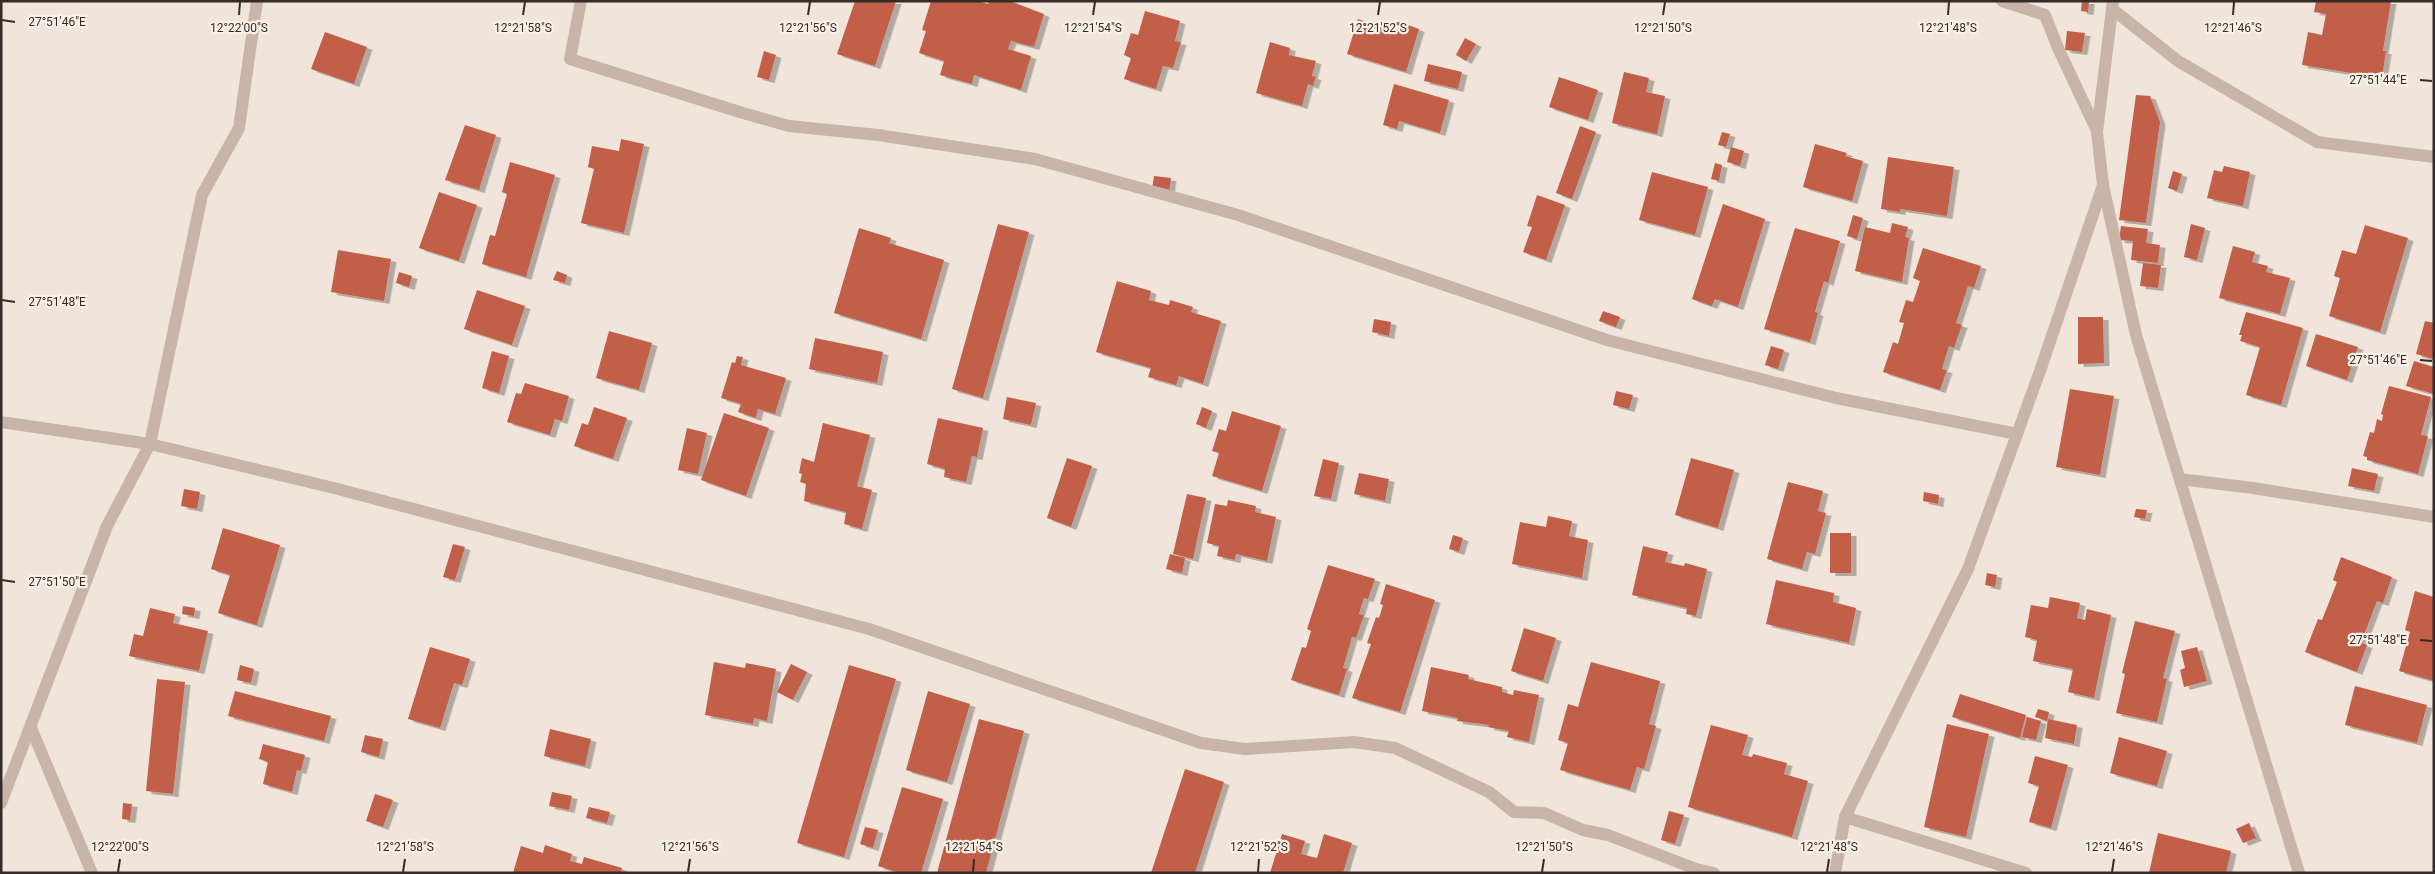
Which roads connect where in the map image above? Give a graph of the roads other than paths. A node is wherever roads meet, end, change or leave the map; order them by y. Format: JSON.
{"nodes":[{"id":1,"x":257,"y":1,"type":"edge"},
{"id":2,"x":581,"y":1,"type":"edge"},
{"id":3,"x":2002,"y":1,"type":"edge"},
{"id":4,"x":2113,"y":5,"type":"edge"},
{"id":5,"x":2097,"y":132,"type":"junction"},
{"id":6,"x":2434,"y":157,"type":"edge"},
{"id":7,"x":2102,"y":184,"type":"junction"},
{"id":8,"x":1,"y":422,"type":"edge"},
{"id":9,"x":2017,"y":434,"type":"junction"},
{"id":10,"x":150,"y":444,"type":"junction"},
{"id":11,"x":2180,"y":479,"type":"junction"},
{"id":12,"x":2434,"y":517,"type":"edge"},
{"id":13,"x":31,"y":728,"type":"junction"},
{"id":14,"x":1,"y":766,"type":"edge"},
{"id":15,"x":15,"y":767,"type":"junction"},
{"id":16,"x":1,"y":803,"type":"edge"},
{"id":17,"x":1846,"y":817,"type":"junction"},
{"id":18,"x":92,"y":873,"type":"edge"},
{"id":19,"x":1714,"y":873,"type":"edge"},
{"id":20,"x":1835,"y":873,"type":"edge"},
{"id":21,"x":2026,"y":873,"type":"edge"},
{"id":22,"x":2298,"y":873,"type":"edge"}],
"edges":[{"from":1,"to":10,"type":"street"},
{"from":2,"to":9,"type":"street"},
{"from":3,"to":5,"type":"street"},
{"from":4,"to":5,"type":"street"},
{"from":4,"to":6,"type":"street"},
{"from":5,"to":7,"type":"street"},
{"from":7,"to":9,"type":"street"},
{"from":7,"to":11,"type":"street"},
{"from":8,"to":10,"type":"street"},
{"from":9,"to":17,"type":"street"},
{"from":10,"to":13,"type":"street"},
{"from":10,"to":19,"type":"street"},
{"from":11,"to":12,"type":"street"},
{"from":11,"to":22,"type":"street"},
{"from":13,"to":15,"type":"street"},
{"from":13,"to":18,"type":"street"},
{"from":14,"to":15,"type":"street"},
{"from":15,"to":16,"type":"street"},
{"from":17,"to":20,"type":"street"},
{"from":17,"to":21,"type":"street"}]}
